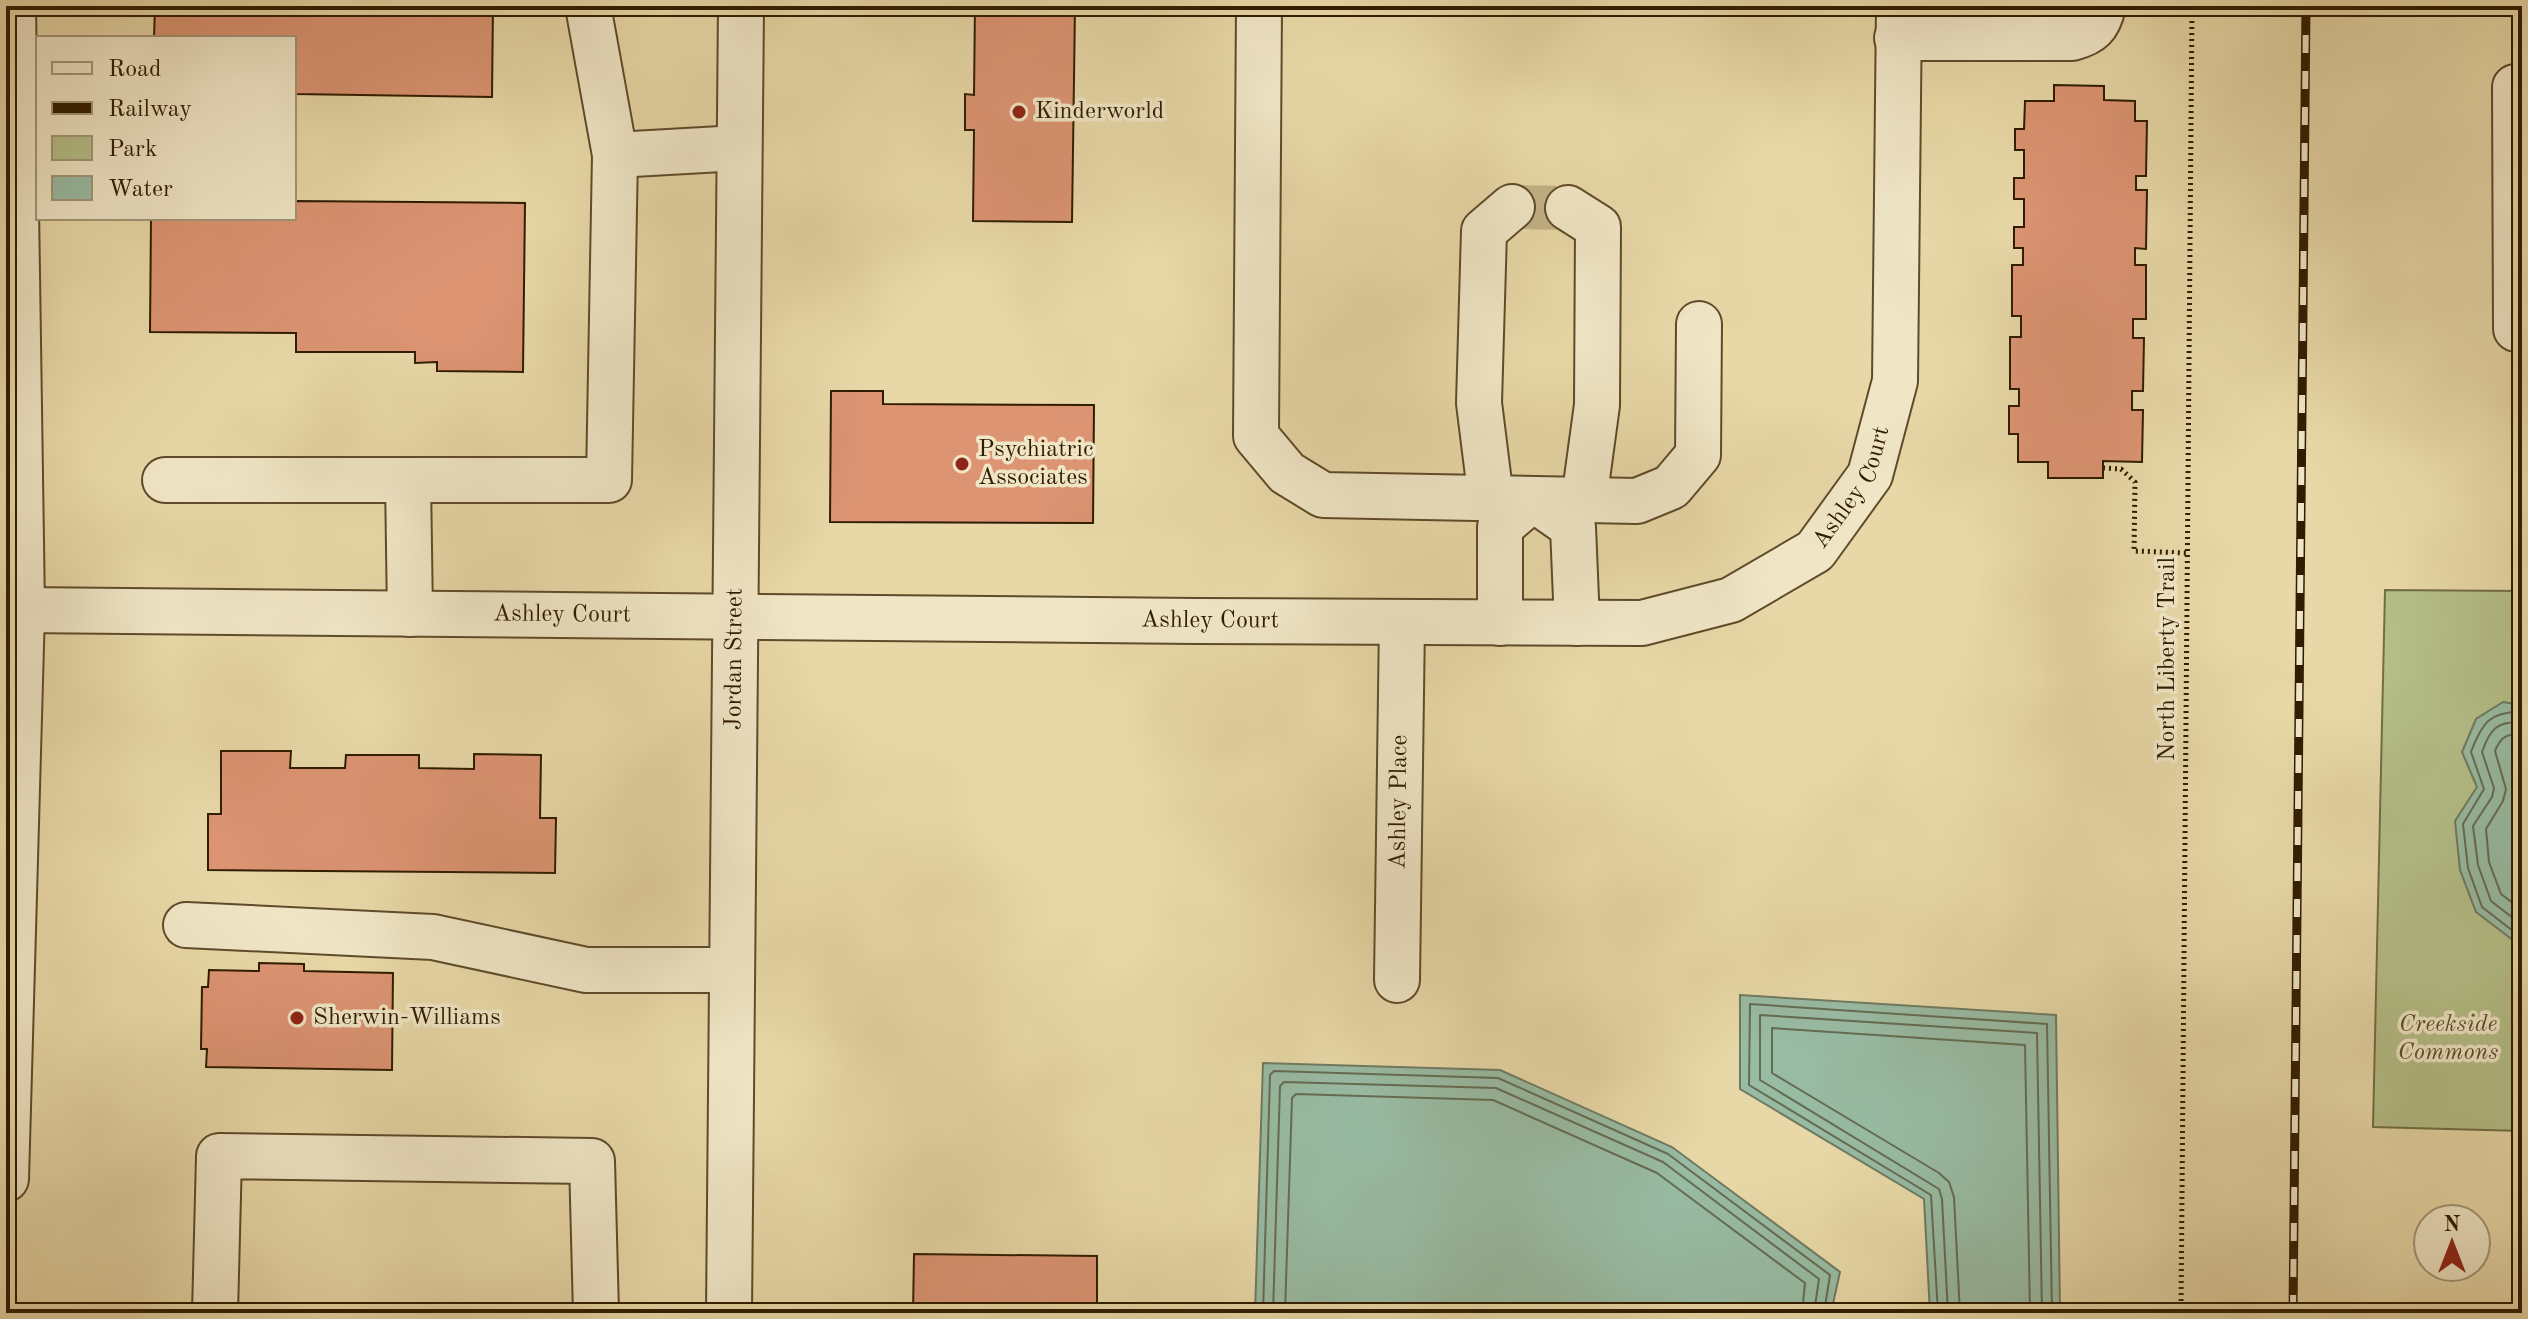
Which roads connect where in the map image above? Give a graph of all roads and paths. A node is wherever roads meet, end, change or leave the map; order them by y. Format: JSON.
{"nodes":[{"id":1,"x":13,"y":6,"type":"edge"},
{"id":2,"x":588,"y":6,"type":"edge"},
{"id":3,"x":741,"y":6,"type":"edge"},
{"id":4,"x":1259,"y":6,"type":"edge"},
{"id":5,"x":2103,"y":6,"type":"edge"},
{"id":6,"x":2192,"y":6,"type":"edge"},
{"id":7,"x":1898,"y":22,"type":"edge"},
{"id":8,"x":2522,"y":87,"type":"edge"},
{"id":9,"x":739,"y":148,"type":"junction"},
{"id":10,"x":615,"y":155,"type":"junction"},
{"id":11,"x":1512,"y":207,"type":"dead end"},
{"id":12,"x":1568,"y":208,"type":"tunnel mouth"},
{"id":13,"x":1699,"y":324,"type":"dead end"},
{"id":14,"x":2522,"y":329,"type":"edge"},
{"id":15,"x":2103,"y":468,"type":"dead end"},
{"id":16,"x":165,"y":480,"type":"dead end"},
{"id":17,"x":408,"y":480,"type":"junction"},
{"id":18,"x":1491,"y":499,"type":"junction"},
{"id":19,"x":1533,"y":499,"type":"junction"},
{"id":20,"x":1584,"y":500,"type":"junction"},
{"id":21,"x":2187,"y":553,"type":"junction"},
{"id":22,"x":22,"y":610,"type":"junction"},
{"id":23,"x":410,"y":614,"type":"junction"},
{"id":24,"x":733,"y":617,"type":"junction"},
{"id":25,"x":1402,"y":622,"type":"junction"},
{"id":26,"x":1500,"y":623,"type":"junction"},
{"id":27,"x":1577,"y":623,"type":"junction"},
{"id":28,"x":186,"y":925,"type":"dead end"},
{"id":29,"x":731,"y":970,"type":"junction"},
{"id":30,"x":1397,"y":980,"type":"dead end"},
{"id":31,"x":6,"y":1179,"type":"edge"},
{"id":32,"x":215,"y":1313,"type":"edge"},
{"id":33,"x":596,"y":1313,"type":"edge"},
{"id":34,"x":729,"y":1313,"type":"edge"},
{"id":35,"x":2181,"y":1313,"type":"edge"}],
"edges":[{"from":1,"to":22,"type":"street"},
{"from":2,"to":10,"type":"street"},
{"from":3,"to":9,"type":"street","name":"Jordan Street"},
{"from":4,"to":18,"type":"street"},
{"from":5,"to":7,"type":"street"},
{"from":6,"to":21,"type":"path","name":"North Liberty Trail"},
{"from":7,"to":27,"type":"street","name":"Ashley Court"},
{"from":8,"to":14,"type":"street"},
{"from":9,"to":10,"type":"street"},
{"from":9,"to":24,"type":"street","name":"Jordan Street"},
{"from":10,"to":17,"type":"street"},
{"from":11,"to":18,"type":"street"},
{"from":12,"to":20,"type":"street"},
{"from":13,"to":20,"type":"street"},
{"from":15,"to":21,"type":"path"},
{"from":16,"to":17,"type":"street"},
{"from":17,"to":23,"type":"street"},
{"from":18,"to":19,"type":"street"},
{"from":19,"to":20,"type":"street"},
{"from":19,"to":26,"type":"street"},
{"from":19,"to":27,"type":"street"},
{"from":21,"to":35,"type":"path","name":"North Liberty Trail"},
{"from":22,"to":23,"type":"street","name":"Ashley Court"},
{"from":22,"to":31,"type":"street"},
{"from":23,"to":24,"type":"street","name":"Ashley Court"},
{"from":24,"to":25,"type":"street","name":"Ashley Court"},
{"from":24,"to":29,"type":"street","name":"Jordan Street"},
{"from":25,"to":26,"type":"street","name":"Ashley Court"},
{"from":25,"to":30,"type":"street","name":"Ashley Place"},
{"from":26,"to":27,"type":"street","name":"Ashley Court"},
{"from":28,"to":29,"type":"street"},
{"from":29,"to":34,"type":"street","name":"Jordan Street"},
{"from":32,"to":33,"type":"street"}]}
